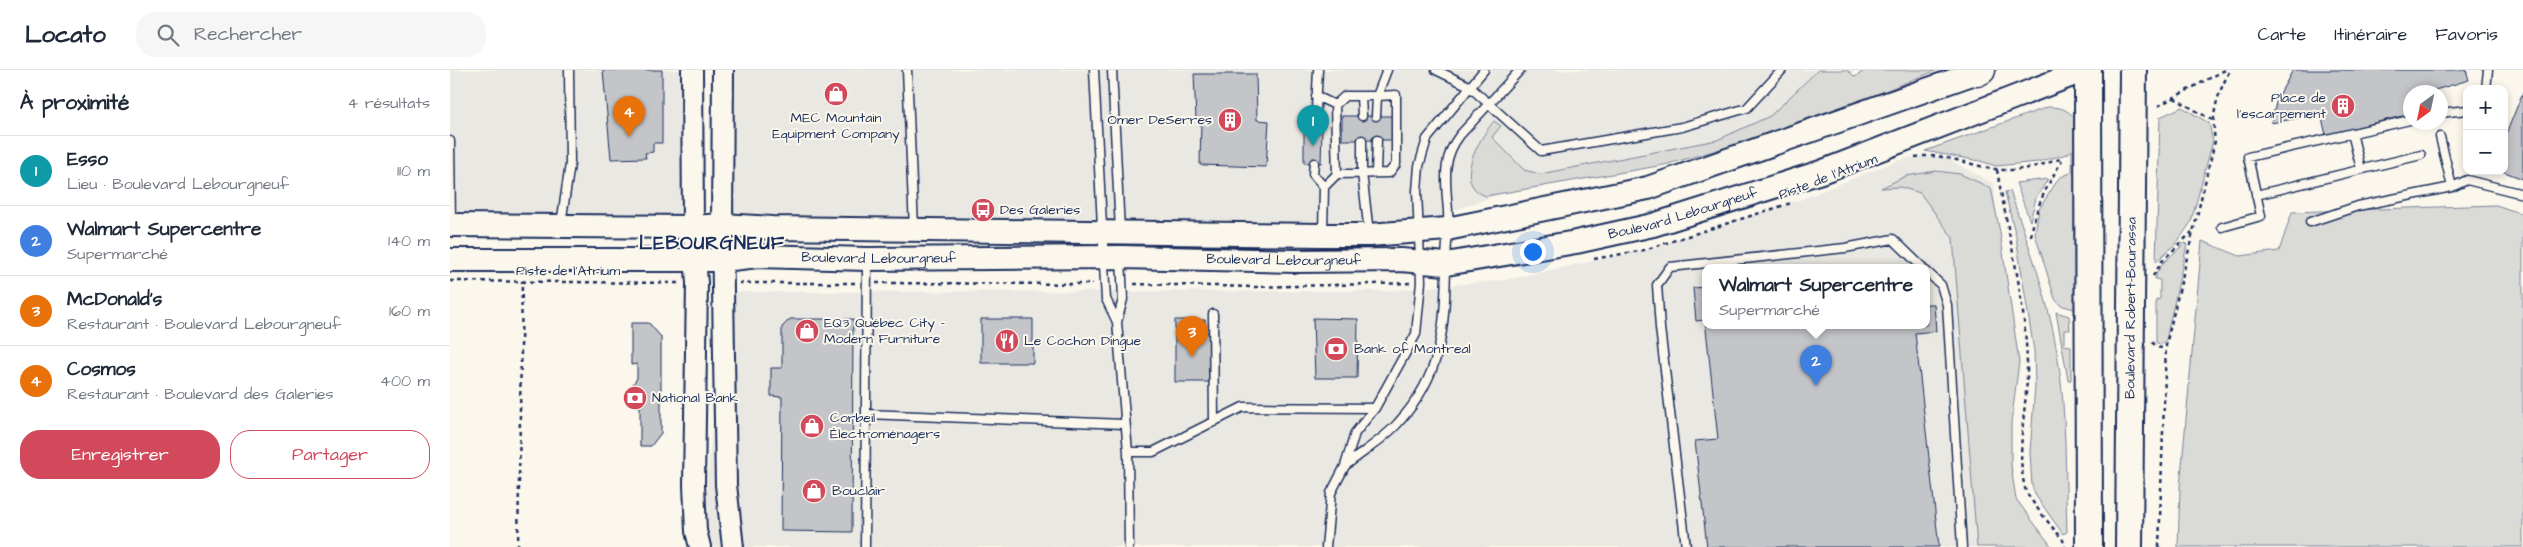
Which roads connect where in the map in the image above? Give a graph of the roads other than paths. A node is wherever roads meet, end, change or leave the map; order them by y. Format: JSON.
{"nodes":[{"id":1,"x":569,"y":70,"type":"edge"},
{"id":2,"x":692,"y":70,"type":"edge"},
{"id":3,"x":723,"y":70,"type":"edge"},
{"id":4,"x":908,"y":70,"type":"edge"},
{"id":5,"x":1094,"y":70,"type":"edge"},
{"id":6,"x":1112,"y":70,"type":"edge"},
{"id":7,"x":1318,"y":70,"type":"edge"},
{"id":8,"x":1377,"y":70,"type":"edge"},
{"id":9,"x":1436,"y":70,"type":"edge"},
{"id":10,"x":1484,"y":70,"type":"edge"},
{"id":11,"x":1520,"y":70,"type":"edge"},
{"id":12,"x":1782,"y":70,"type":"edge"},
{"id":13,"x":2087,"y":70,"type":"edge"},
{"id":14,"x":2133,"y":70,"type":"edge"},
{"id":15,"x":2488,"y":70,"type":"edge"},
{"id":16,"x":1980,"y":71,"type":"edge"},
{"id":17,"x":1386,"y":72,"type":"edge"},
{"id":18,"x":2486,"y":85,"type":"edge"},
{"id":19,"x":1469,"y":86,"type":"junction"},
{"id":20,"x":1316,"y":96,"type":"junction"},
{"id":21,"x":1361,"y":96,"type":"junction"},
{"id":22,"x":1377,"y":96,"type":"junction"},
{"id":23,"x":1488,"y":104,"type":"junction"},
{"id":24,"x":1335,"y":106,"type":"junction"},
{"id":25,"x":2463,"y":110,"type":"edge"},
{"id":26,"x":2448,"y":112,"type":"edge"},
{"id":27,"x":1362,"y":116,"type":"dead end"},
{"id":28,"x":1376,"y":116,"type":"dead end"},
{"id":29,"x":2403,"y":122,"type":"edge"},
{"id":30,"x":1315,"y":129,"type":"dead end"},
{"id":31,"x":2352,"y":133,"type":"junction"},
{"id":32,"x":2440,"y":137,"type":"dead end"},
{"id":33,"x":1362,"y":140,"type":"dead end"},
{"id":34,"x":1377,"y":140,"type":"dead end"},
{"id":35,"x":450,"y":141,"type":"edge"},
{"id":36,"x":2421,"y":155,"type":"dead end"},
{"id":37,"x":1314,"y":163,"type":"dead end"},
{"id":38,"x":2361,"y":169,"type":"junction"},
{"id":39,"x":1362,"y":173,"type":"junction"},
{"id":40,"x":1337,"y":174,"type":"junction"},
{"id":41,"x":1376,"y":174,"type":"junction"},
{"id":42,"x":2469,"y":175,"type":"edge"},
{"id":43,"x":2467,"y":180,"type":"junction"},
{"id":44,"x":1324,"y":187,"type":"junction"},
{"id":45,"x":2452,"y":187,"type":"junction"},
{"id":46,"x":2256,"y":194,"type":"junction"},
{"id":47,"x":2523,"y":194,"type":"edge"},
{"id":48,"x":2310,"y":222,"type":"dead end"},
{"id":49,"x":451,"y":225,"type":"edge"},
{"id":50,"x":722,"y":225,"type":"junction"},
{"id":51,"x":560,"y":226,"type":"junction"},
{"id":52,"x":693,"y":227,"type":"junction"},
{"id":53,"x":2222,"y":227,"type":"dead end"},
{"id":54,"x":914,"y":230,"type":"junction"},
{"id":55,"x":1447,"y":230,"type":"junction"},
{"id":56,"x":1420,"y":232,"type":"junction"},
{"id":57,"x":1323,"y":235,"type":"junction"},
{"id":58,"x":1369,"y":235,"type":"junction"},
{"id":59,"x":1115,"y":245,"type":"junction"},
{"id":60,"x":695,"y":258,"type":"junction"},
{"id":61,"x":867,"y":259,"type":"junction"},
{"id":62,"x":450,"y":260,"type":"edge"},
{"id":63,"x":723,"y":260,"type":"junction"},
{"id":64,"x":1420,"y":260,"type":"junction"},
{"id":65,"x":1446,"y":264,"type":"junction"},
{"id":66,"x":1919,"y":264,"type":"edge"},
{"id":67,"x":1930,"y":275,"type":"edge"},
{"id":68,"x":1213,"y":314,"type":"dead end"},
{"id":69,"x":1117,"y":322,"type":"junction"},
{"id":70,"x":1375,"y":408,"type":"junction"},
{"id":71,"x":866,"y":414,"type":"junction"},
{"id":72,"x":1214,"y":422,"type":"junction"},
{"id":73,"x":1124,"y":424,"type":"junction"},
{"id":74,"x":1128,"y":452,"type":"junction"},
{"id":75,"x":1345,"y":466,"type":"junction"},
{"id":76,"x":700,"y":547,"type":"edge"},
{"id":77,"x":733,"y":547,"type":"edge"},
{"id":78,"x":865,"y":547,"type":"edge"},
{"id":79,"x":1129,"y":547,"type":"edge"},
{"id":80,"x":1326,"y":547,"type":"edge"},
{"id":81,"x":1686,"y":547,"type":"edge"},
{"id":82,"x":1962,"y":547,"type":"edge"},
{"id":83,"x":2088,"y":547,"type":"edge"},
{"id":84,"x":2129,"y":547,"type":"edge"}],
"edges":[{"from":1,"to":51,"type":"lane"},
{"from":2,"to":52,"type":"street"},
{"from":3,"to":50,"type":"street"},
{"from":4,"to":54,"type":"lane"},
{"from":5,"to":59,"type":"lane"},
{"from":6,"to":59,"type":"lane"},
{"from":7,"to":20,"type":"lane"},
{"from":8,"to":17,"type":"lane"},
{"from":9,"to":19,"type":"lane"},
{"from":10,"to":19,"type":"lane"},
{"from":11,"to":23,"type":"lane"},
{"from":12,"to":23,"type":"lane"},
{"from":13,"to":65,"type":"main road","name":"Boulevard Lebourgneuf"},
{"from":13,"to":83,"type":"highway"},
{"from":14,"to":84,"type":"highway","name":"Boulevard Robert-Bourassa"},
{"from":15,"to":18,"type":"lane"},
{"from":16,"to":55,"type":"main road","name":"Boulevard Lebourgneuf"},
{"from":17,"to":22,"type":"lane"},
{"from":19,"to":23,"type":"lane"},
{"from":19,"to":56,"type":"lane"},
{"from":20,"to":24,"type":"lane"},
{"from":20,"to":30,"type":"lane"},
{"from":21,"to":22,"type":"lane"},
{"from":21,"to":24,"type":"lane"},
{"from":21,"to":27,"type":"lane"},
{"from":22,"to":28,"type":"lane"},
{"from":22,"to":41,"type":"lane"},
{"from":23,"to":55,"type":"lane"},
{"from":24,"to":40,"type":"lane"},
{"from":25,"to":26,"type":"lane"},
{"from":29,"to":31,"type":"lane"},
{"from":31,"to":38,"type":"lane"},
{"from":31,"to":46,"type":"lane"},
{"from":32,"to":45,"type":"lane"},
{"from":33,"to":39,"type":"lane"},
{"from":34,"to":41,"type":"lane"},
{"from":35,"to":49,"type":"lane"},
{"from":36,"to":38,"type":"lane"},
{"from":37,"to":44,"type":"lane"},
{"from":38,"to":46,"type":"lane"},
{"from":39,"to":40,"type":"lane"},
{"from":39,"to":41,"type":"lane"},
{"from":39,"to":58,"type":"lane"},
{"from":40,"to":44,"type":"lane"},
{"from":42,"to":43,"type":"lane"},
{"from":43,"to":45,"type":"lane"},
{"from":43,"to":47,"type":"lane"},
{"from":44,"to":57,"type":"lane"},
{"from":45,"to":48,"type":"lane"},
{"from":46,"to":53,"type":"lane"},
{"from":49,"to":51,"type":"main road","name":"Boulevard Lebourgneuf"},
{"from":50,"to":52,"type":"main road","name":"Boulevard Lebourgneuf"},
{"from":50,"to":54,"type":"main road","name":"Boulevard Lebourgneuf"},
{"from":50,"to":63,"type":"street"},
{"from":51,"to":52,"type":"main road","name":"Boulevard Lebourgneuf"},
{"from":52,"to":60,"type":"street"},
{"from":54,"to":59,"type":"main road","name":"Boulevard Lebourgneuf"},
{"from":55,"to":56,"type":"main road","name":"Boulevard Lebourgneuf"},
{"from":55,"to":65,"type":"lane"},
{"from":56,"to":58,"type":"main road","name":"Boulevard Lebourgneuf"},
{"from":56,"to":64,"type":"lane"},
{"from":57,"to":58,"type":"main road","name":"Boulevard Lebourgneuf"},
{"from":57,"to":59,"type":"main road","name":"Boulevard Lebourgneuf"},
{"from":59,"to":61,"type":"main road","name":"Boulevard Lebourgneuf"},
{"from":59,"to":64,"type":"main road","name":"Boulevard Lebourgneuf"},
{"from":59,"to":69,"type":"lane"},
{"from":59,"to":69,"type":"lane"},
{"from":60,"to":62,"type":"main road","name":"Boulevard Lebourgneuf"},
{"from":60,"to":63,"type":"main road","name":"Boulevard Lebourgneuf"},
{"from":60,"to":76,"type":"street"},
{"from":61,"to":63,"type":"main road","name":"Boulevard Lebourgneuf"},
{"from":61,"to":71,"type":"lane"},
{"from":63,"to":77,"type":"street"},
{"from":64,"to":65,"type":"main road","name":"Boulevard Lebourgneuf"},
{"from":64,"to":70,"type":"lane"},
{"from":65,"to":75,"type":"lane"},
{"from":66,"to":81,"type":"lane"},
{"from":67,"to":82,"type":"lane"},
{"from":68,"to":72,"type":"lane"},
{"from":69,"to":73,"type":"lane"},
{"from":70,"to":72,"type":"lane"},
{"from":70,"to":75,"type":"lane"},
{"from":71,"to":73,"type":"lane"},
{"from":71,"to":78,"type":"lane"},
{"from":72,"to":74,"type":"lane"},
{"from":73,"to":74,"type":"lane"},
{"from":74,"to":79,"type":"lane"},
{"from":75,"to":80,"type":"lane"}]}
